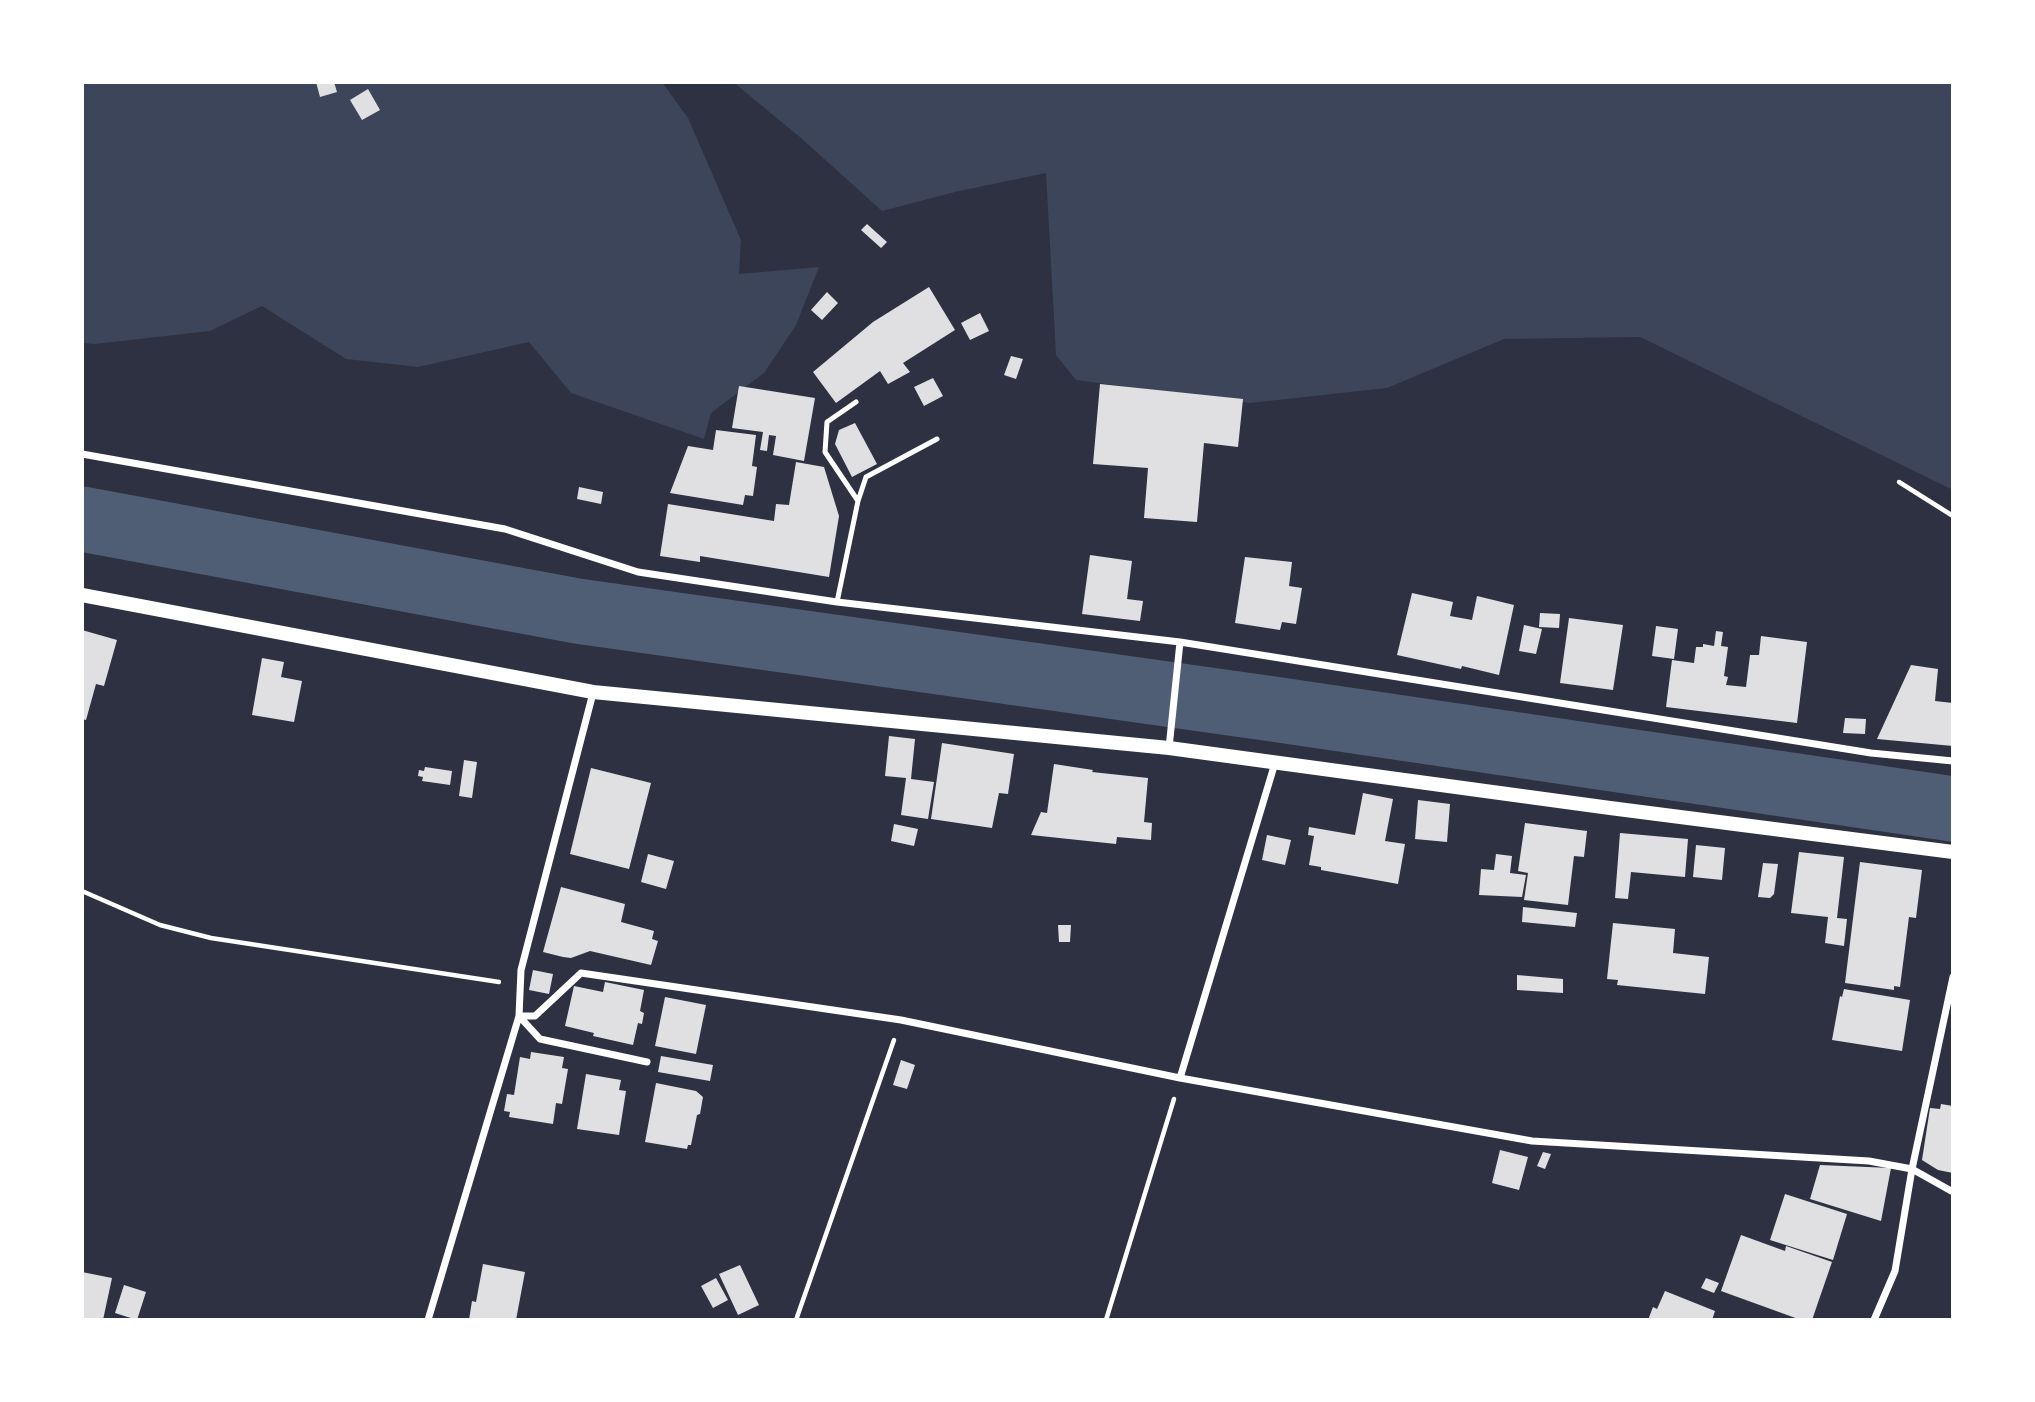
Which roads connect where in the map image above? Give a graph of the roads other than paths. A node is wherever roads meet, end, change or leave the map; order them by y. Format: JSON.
{"nodes":[{"id":1,"x":856,"y":402,"type":"dead end"},
{"id":2,"x":937,"y":439,"type":"dead end"},
{"id":3,"x":82,"y":454,"type":"edge"},
{"id":4,"x":858,"y":501,"type":"junction"},
{"id":5,"x":82,"y":594,"type":"edge"},
{"id":6,"x":837,"y":602,"type":"junction"},
{"id":7,"x":1180,"y":642,"type":"junction"},
{"id":8,"x":593,"y":692,"type":"junction"},
{"id":9,"x":1169,"y":748,"type":"junction"},
{"id":10,"x":1953,"y":761,"type":"edge"},
{"id":11,"x":1275,"y":763,"type":"junction"},
{"id":12,"x":1953,"y":852,"type":"edge"},
{"id":13,"x":1953,"y":977,"type":"edge"},
{"id":14,"x":519,"y":1016,"type":"junction"},
{"id":15,"x":646,"y":1062,"type":"dead end"},
{"id":16,"x":1180,"y":1078,"type":"junction"},
{"id":17,"x":1912,"y":1169,"type":"junction"},
{"id":18,"x":1953,"y":1192,"type":"edge"},
{"id":19,"x":428,"y":1320,"type":"edge"},
{"id":20,"x":1874,"y":1320,"type":"edge"}],
"edges":[{"from":1,"to":4,"type":"lane"},
{"from":2,"to":4,"type":"lane"},
{"from":3,"to":6,"type":"street"},
{"from":4,"to":6,"type":"lane"},
{"from":5,"to":8,"type":"main road"},
{"from":6,"to":7,"type":"street"},
{"from":7,"to":9,"type":"street"},
{"from":7,"to":10,"type":"street"},
{"from":8,"to":9,"type":"main road"},
{"from":8,"to":14,"type":"street"},
{"from":9,"to":11,"type":"main road"},
{"from":11,"to":12,"type":"main road"},
{"from":11,"to":16,"type":"street"},
{"from":13,"to":17,"type":"street"},
{"from":14,"to":15,"type":"street"},
{"from":14,"to":16,"type":"street"},
{"from":14,"to":19,"type":"street"},
{"from":16,"to":17,"type":"street"},
{"from":17,"to":18,"type":"street"},
{"from":17,"to":20,"type":"street"}]}
